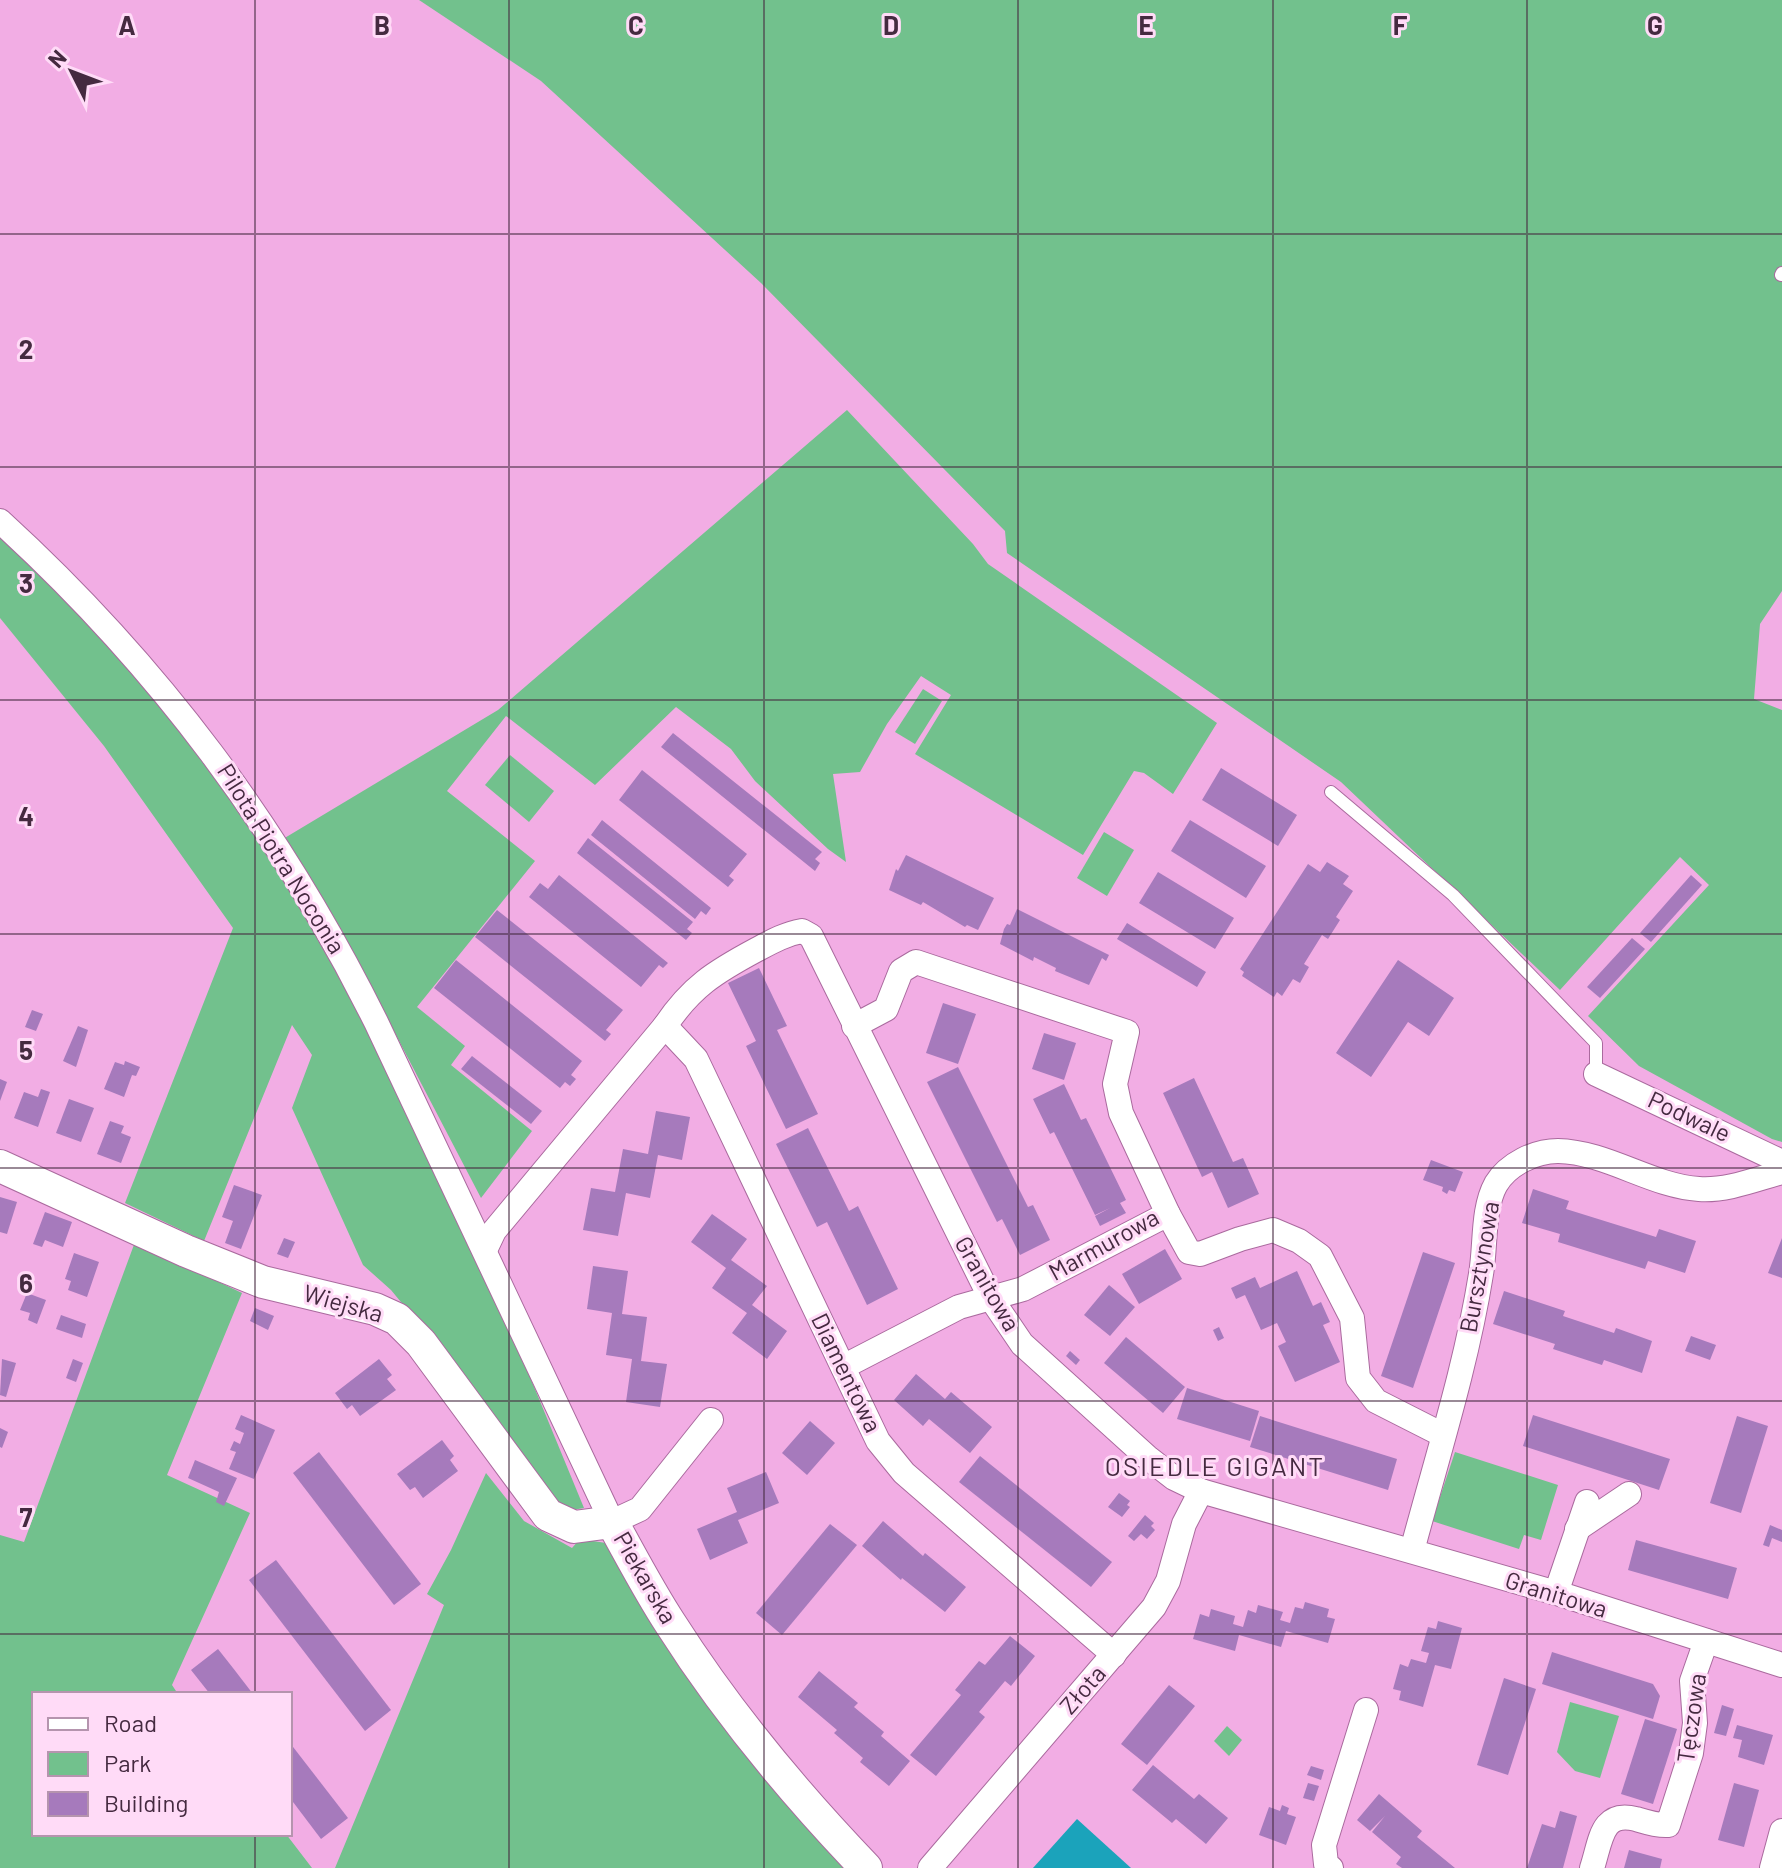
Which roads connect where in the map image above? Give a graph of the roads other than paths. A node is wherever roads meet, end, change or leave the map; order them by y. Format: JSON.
{"nodes":[{"id":1,"x":0,"y":521,"type":"edge"},
{"id":2,"x":1331,"y":792,"type":"dead end"},
{"id":3,"x":665,"y":1026,"type":"junction"},
{"id":4,"x":854,"y":1026,"type":"junction"},
{"id":5,"x":1596,"y":1074,"type":"joint"},
{"id":6,"x":1782,"y":1162,"type":"edge"},
{"id":7,"x":0,"y":1166,"type":"edge"},
{"id":8,"x":1782,"y":1172,"type":"edge"},
{"id":9,"x":1168,"y":1214,"type":"junction"},
{"id":10,"x":485,"y":1250,"type":"junction"},
{"id":11,"x":990,"y":1297,"type":"junction"},
{"id":12,"x":843,"y":1367,"type":"junction"},
{"id":13,"x":711,"y":1420,"type":"dead end"},
{"id":14,"x":1443,"y":1435,"type":"junction"},
{"id":15,"x":1201,"y":1491,"type":"junction"},
{"id":16,"x":1629,"y":1494,"type":"dead end"},
{"id":17,"x":1587,"y":1502,"type":"dead end"},
{"id":18,"x":612,"y":1522,"type":"junction"},
{"id":19,"x":1577,"y":1529,"type":"junction"},
{"id":20,"x":1412,"y":1551,"type":"junction"},
{"id":21,"x":1556,"y":1593,"type":"junction"},
{"id":22,"x":1706,"y":1641,"type":"junction"},
{"id":23,"x":1114,"y":1655,"type":"junction"},
{"id":24,"x":1782,"y":1665,"type":"edge"},
{"id":25,"x":1366,"y":1710,"type":"dead end"},
{"id":26,"x":1782,"y":1831,"type":"edge"},
{"id":27,"x":866,"y":1868,"type":"edge"},
{"id":28,"x":930,"y":1868,"type":"edge"},
{"id":29,"x":1331,"y":1868,"type":"edge"},
{"id":30,"x":1592,"y":1868,"type":"edge"},
{"id":31,"x":1772,"y":1868,"type":"edge"}],
"edges":[{"from":1,"to":10,"type":"street","name":"Pilota Piotra Noconia"},
{"from":2,"to":5,"type":"lane"},
{"from":3,"to":4,"type":"street","name":"Granitowa"},
{"from":3,"to":10,"type":"street","name":"Granitowa"},
{"from":3,"to":12,"type":"street","name":"Diamentowa"},
{"from":4,"to":9,"type":"street","name":"Marmurowa"},
{"from":4,"to":11,"type":"street","name":"Granitowa"},
{"from":5,"to":6,"type":"street","name":"Podwale"},
{"from":7,"to":18,"type":"street","name":"Wiejska"},
{"from":8,"to":14,"type":"street","name":"Bursztynowa"},
{"from":9,"to":11,"type":"street","name":"Marmurowa"},
{"from":9,"to":14,"type":"street"},
{"from":10,"to":18,"type":"street","name":"Piekarska"},
{"from":11,"to":12,"type":"street","name":"Marmurowa"},
{"from":11,"to":15,"type":"street","name":"Granitowa"},
{"from":12,"to":23,"type":"street","name":"Diamentowa"},
{"from":13,"to":18,"type":"street"},
{"from":14,"to":20,"type":"street","name":"Bursztynowa"},
{"from":15,"to":20,"type":"street","name":"Granitowa"},
{"from":15,"to":23,"type":"street","name":"Złota"},
{"from":16,"to":19,"type":"street"},
{"from":17,"to":19,"type":"street"},
{"from":18,"to":27,"type":"street","name":"Piekarska"},
{"from":19,"to":21,"type":"street"},
{"from":20,"to":21,"type":"street","name":"Granitowa"},
{"from":21,"to":22,"type":"street","name":"Granitowa"},
{"from":22,"to":24,"type":"street","name":"Granitowa"},
{"from":22,"to":30,"type":"street","name":"Tęczowa"},
{"from":23,"to":28,"type":"street","name":"Złota"},
{"from":25,"to":29,"type":"street"},
{"from":26,"to":31,"type":"street"}]}
